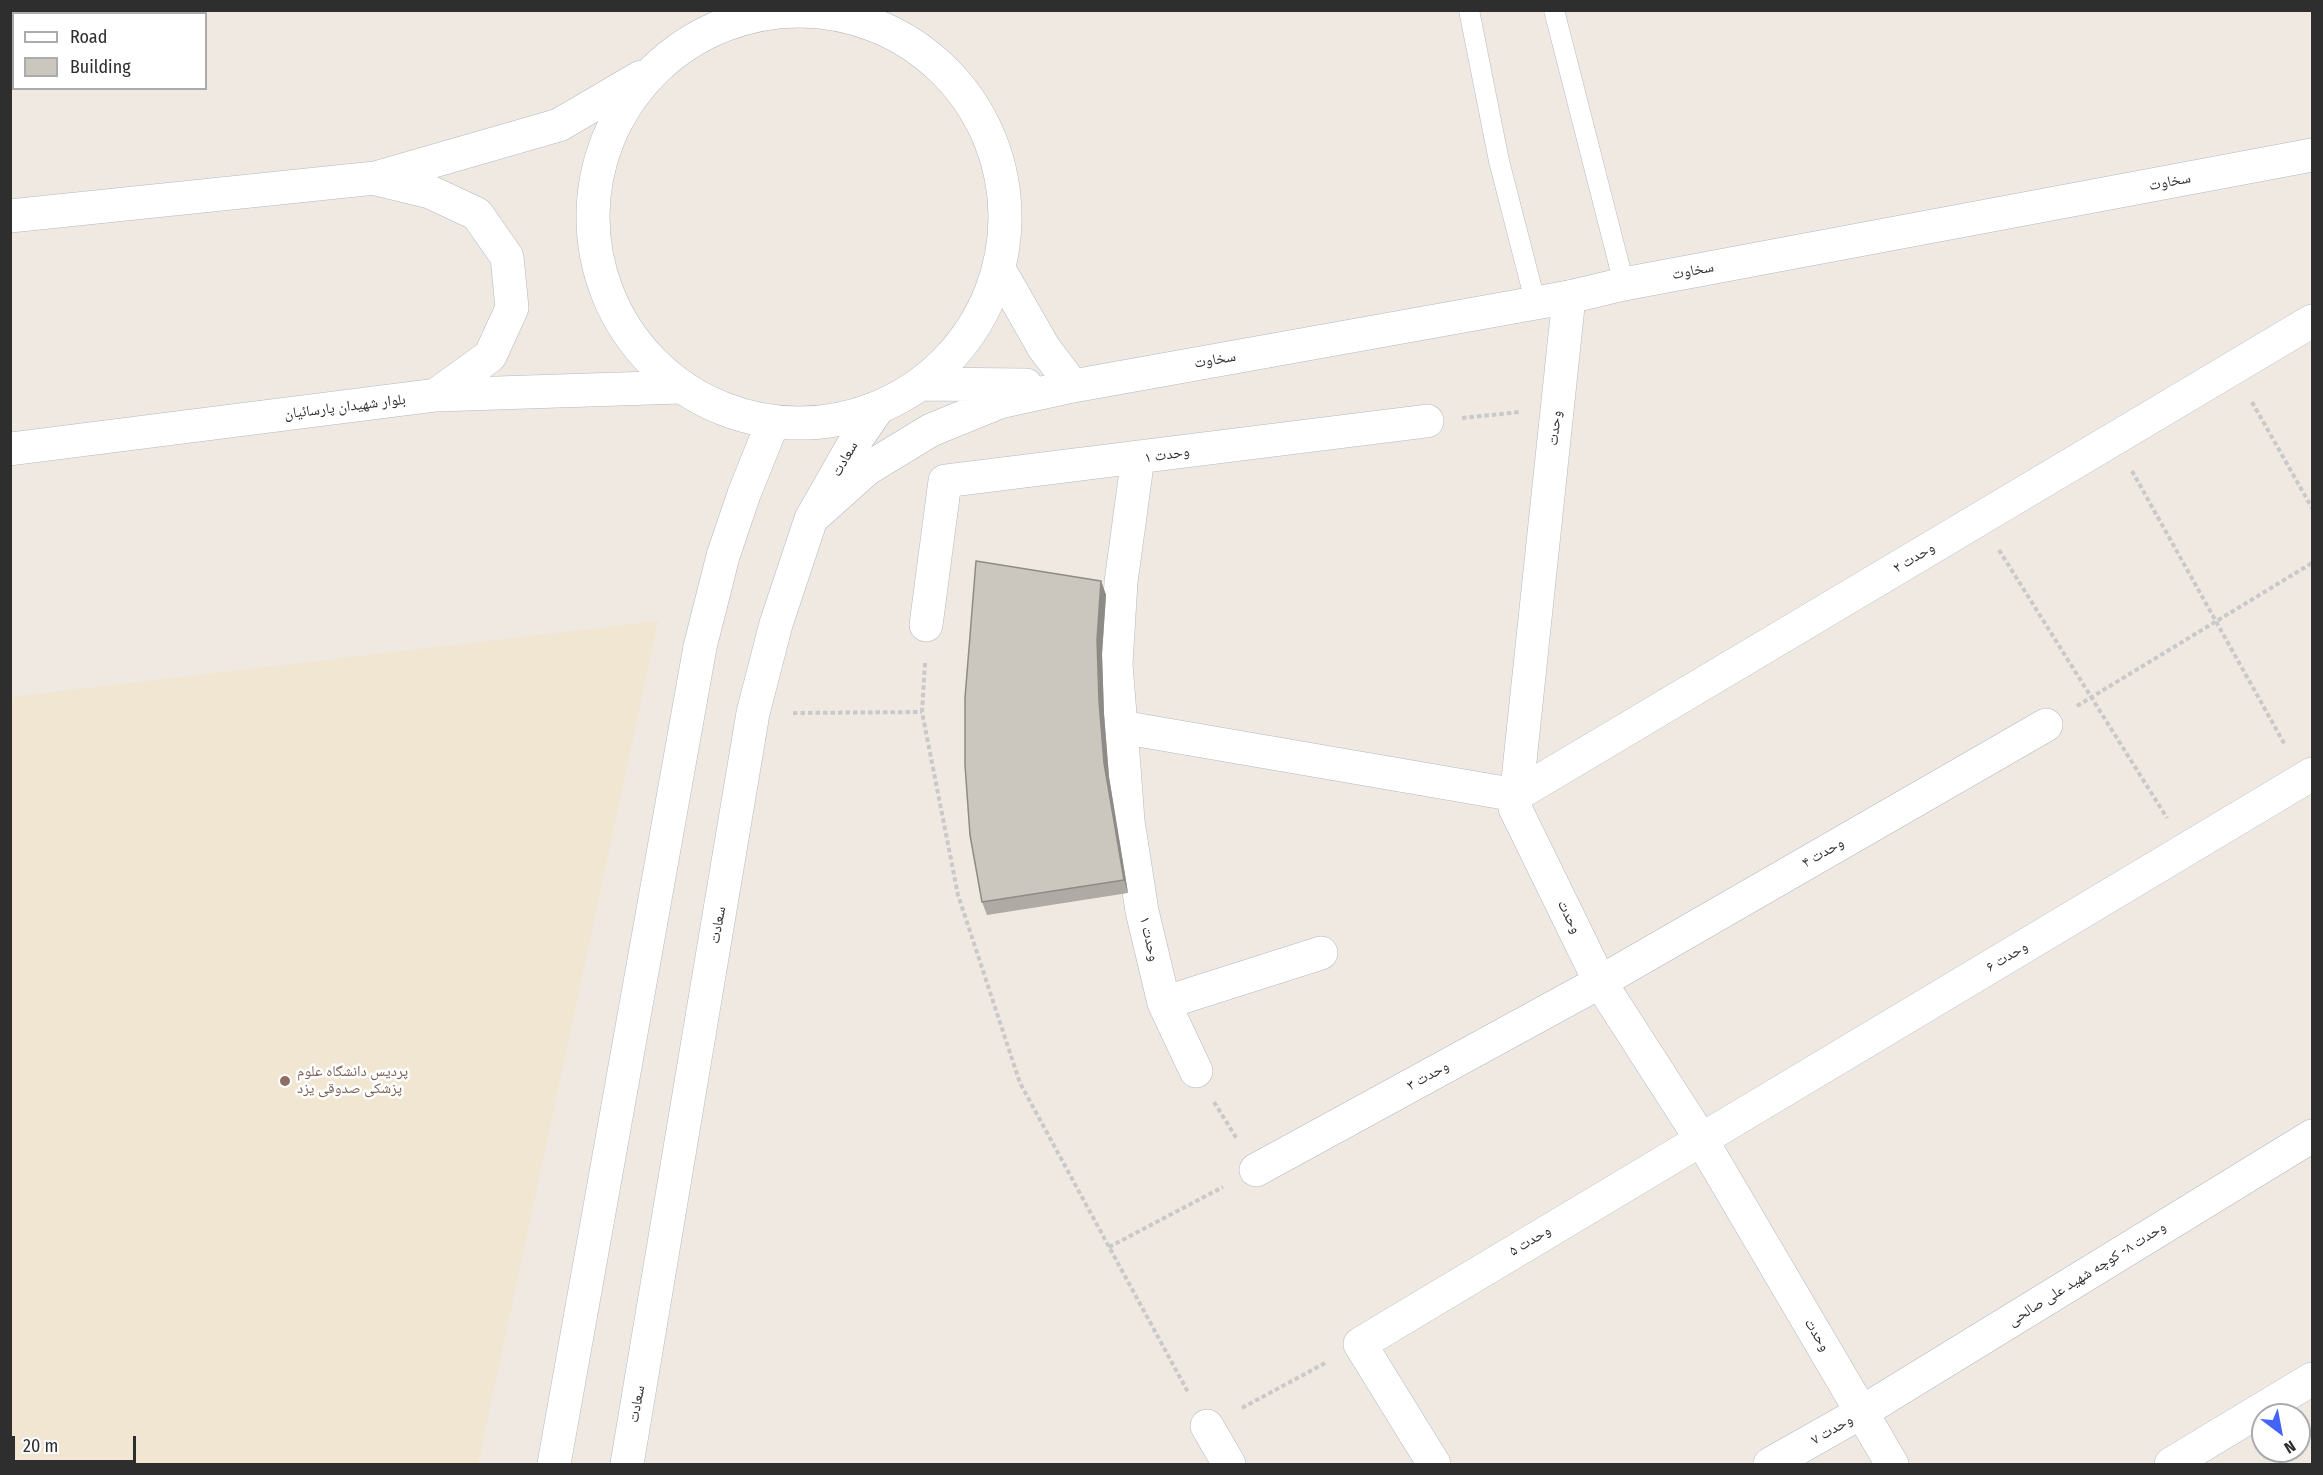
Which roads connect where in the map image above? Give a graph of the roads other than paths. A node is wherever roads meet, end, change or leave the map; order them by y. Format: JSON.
{"nodes":[{"id":1,"x":1469,"y":10,"type":"edge"},
{"id":2,"x":1554,"y":10,"type":"edge"},
{"id":3,"x":655,"y":69,"type":"junction"},
{"id":4,"x":2313,"y":155,"type":"edge"},
{"id":5,"x":375,"y":178,"type":"junction"},
{"id":6,"x":10,"y":216,"type":"edge"},
{"id":7,"x":1000,"y":271,"type":"junction"},
{"id":8,"x":1624,"y":284,"type":"junction"},
{"id":9,"x":1569,"y":297,"type":"junction"},
{"id":10,"x":1535,"y":302,"type":"junction"},
{"id":11,"x":2313,"y":321,"type":"edge"},
{"id":12,"x":922,"y":384,"type":"junction"},
{"id":13,"x":1072,"y":386,"type":"junction"},
{"id":14,"x":681,"y":387,"type":"junction"},
{"id":15,"x":436,"y":395,"type":"junction"},
{"id":16,"x":878,"y":408,"type":"junction"},
{"id":17,"x":1427,"y":421,"type":"road end"},
{"id":18,"x":773,"y":422,"type":"junction"},
{"id":19,"x":10,"y":448,"type":"edge"},
{"id":20,"x":1138,"y":457,"type":"junction"},
{"id":21,"x":811,"y":519,"type":"junction"},
{"id":22,"x":926,"y":625,"type":"road end"},
{"id":23,"x":2046,"y":725,"type":"road end"},
{"id":24,"x":1121,"y":727,"type":"junction"},
{"id":25,"x":2310,"y":782,"type":"edge"},
{"id":26,"x":1516,"y":795,"type":"junction"},
{"id":27,"x":1321,"y":953,"type":"dead end"},
{"id":28,"x":1600,"y":982,"type":"junction"},
{"id":29,"x":1164,"y":1003,"type":"junction"},
{"id":30,"x":1196,"y":1071,"type":"road end"},
{"id":31,"x":2313,"y":1136,"type":"edge"},
{"id":32,"x":1701,"y":1139,"type":"junction"},
{"id":33,"x":1256,"y":1170,"type":"road end"},
{"id":34,"x":2313,"y":1379,"type":"edge"},
{"id":35,"x":1862,"y":1412,"type":"junction"},
{"id":36,"x":1207,"y":1426,"type":"road end"},
{"id":37,"x":554,"y":1464,"type":"edge"},
{"id":38,"x":627,"y":1464,"type":"edge"},
{"id":39,"x":1229,"y":1464,"type":"edge"},
{"id":40,"x":1434,"y":1464,"type":"edge"},
{"id":41,"x":1770,"y":1464,"type":"edge"},
{"id":42,"x":1892,"y":1464,"type":"edge"},
{"id":43,"x":2171,"y":1464,"type":"edge"}],
"edges":[{"from":1,"to":10,"type":"lane"},
{"from":2,"to":8,"type":"lane"},
{"from":3,"to":5,"type":"street"},
{"from":3,"to":7,"type":"street"},
{"from":3,"to":14,"type":"street"},
{"from":4,"to":8,"type":"street","name":"سخاوت"},
{"from":5,"to":6,"type":"street"},
{"from":5,"to":15,"type":"street"},
{"from":7,"to":12,"type":"street"},
{"from":7,"to":13,"type":"street"},
{"from":8,"to":9,"type":"street","name":"سخاوت"},
{"from":9,"to":10,"type":"street","name":"سخاوت"},
{"from":9,"to":26,"type":"street","name":"وحدت"},
{"from":10,"to":13,"type":"street","name":"سخاوت"},
{"from":11,"to":26,"type":"street","name":"وحدت ۲"},
{"from":12,"to":13,"type":"street"},
{"from":12,"to":16,"type":"street"},
{"from":13,"to":21,"type":"street"},
{"from":14,"to":15,"type":"street","name":"بلوار شهیدان پارسائیان"},
{"from":14,"to":18,"type":"street"},
{"from":15,"to":19,"type":"street","name":"بلوار شهیدان پارسائیان"},
{"from":16,"to":18,"type":"street"},
{"from":16,"to":21,"type":"street","name":"سعادت"},
{"from":17,"to":20,"type":"street","name":"وحدت ۱"},
{"from":18,"to":37,"type":"street"},
{"from":20,"to":22,"type":"street"},
{"from":20,"to":24,"type":"street","name":"وحدت ۱"},
{"from":21,"to":38,"type":"street","name":"سعادت"},
{"from":23,"to":28,"type":"street","name":"وحدت ۴"},
{"from":24,"to":26,"type":"street"},
{"from":24,"to":29,"type":"street","name":"وحدت ۱"},
{"from":25,"to":32,"type":"street","name":"وحدت ۶"},
{"from":26,"to":28,"type":"street","name":"وحدت"},
{"from":27,"to":29,"type":"street"},
{"from":28,"to":32,"type":"street","name":"وحدت"},
{"from":28,"to":33,"type":"street","name":"وحدت ۳"},
{"from":29,"to":30,"type":"street","name":"وحدت ۱"},
{"from":31,"to":35,"type":"street","name":"وحدت ۸- کوچه شهید علی صالحی"},
{"from":32,"to":35,"type":"street","name":"وحدت"},
{"from":32,"to":40,"type":"street","name":"وحدت ۵"},
{"from":34,"to":43,"type":"street"},
{"from":35,"to":41,"type":"street","name":"وحدت ۷"},
{"from":35,"to":42,"type":"street","name":"وحدت"},
{"from":36,"to":39,"type":"street"}]}
